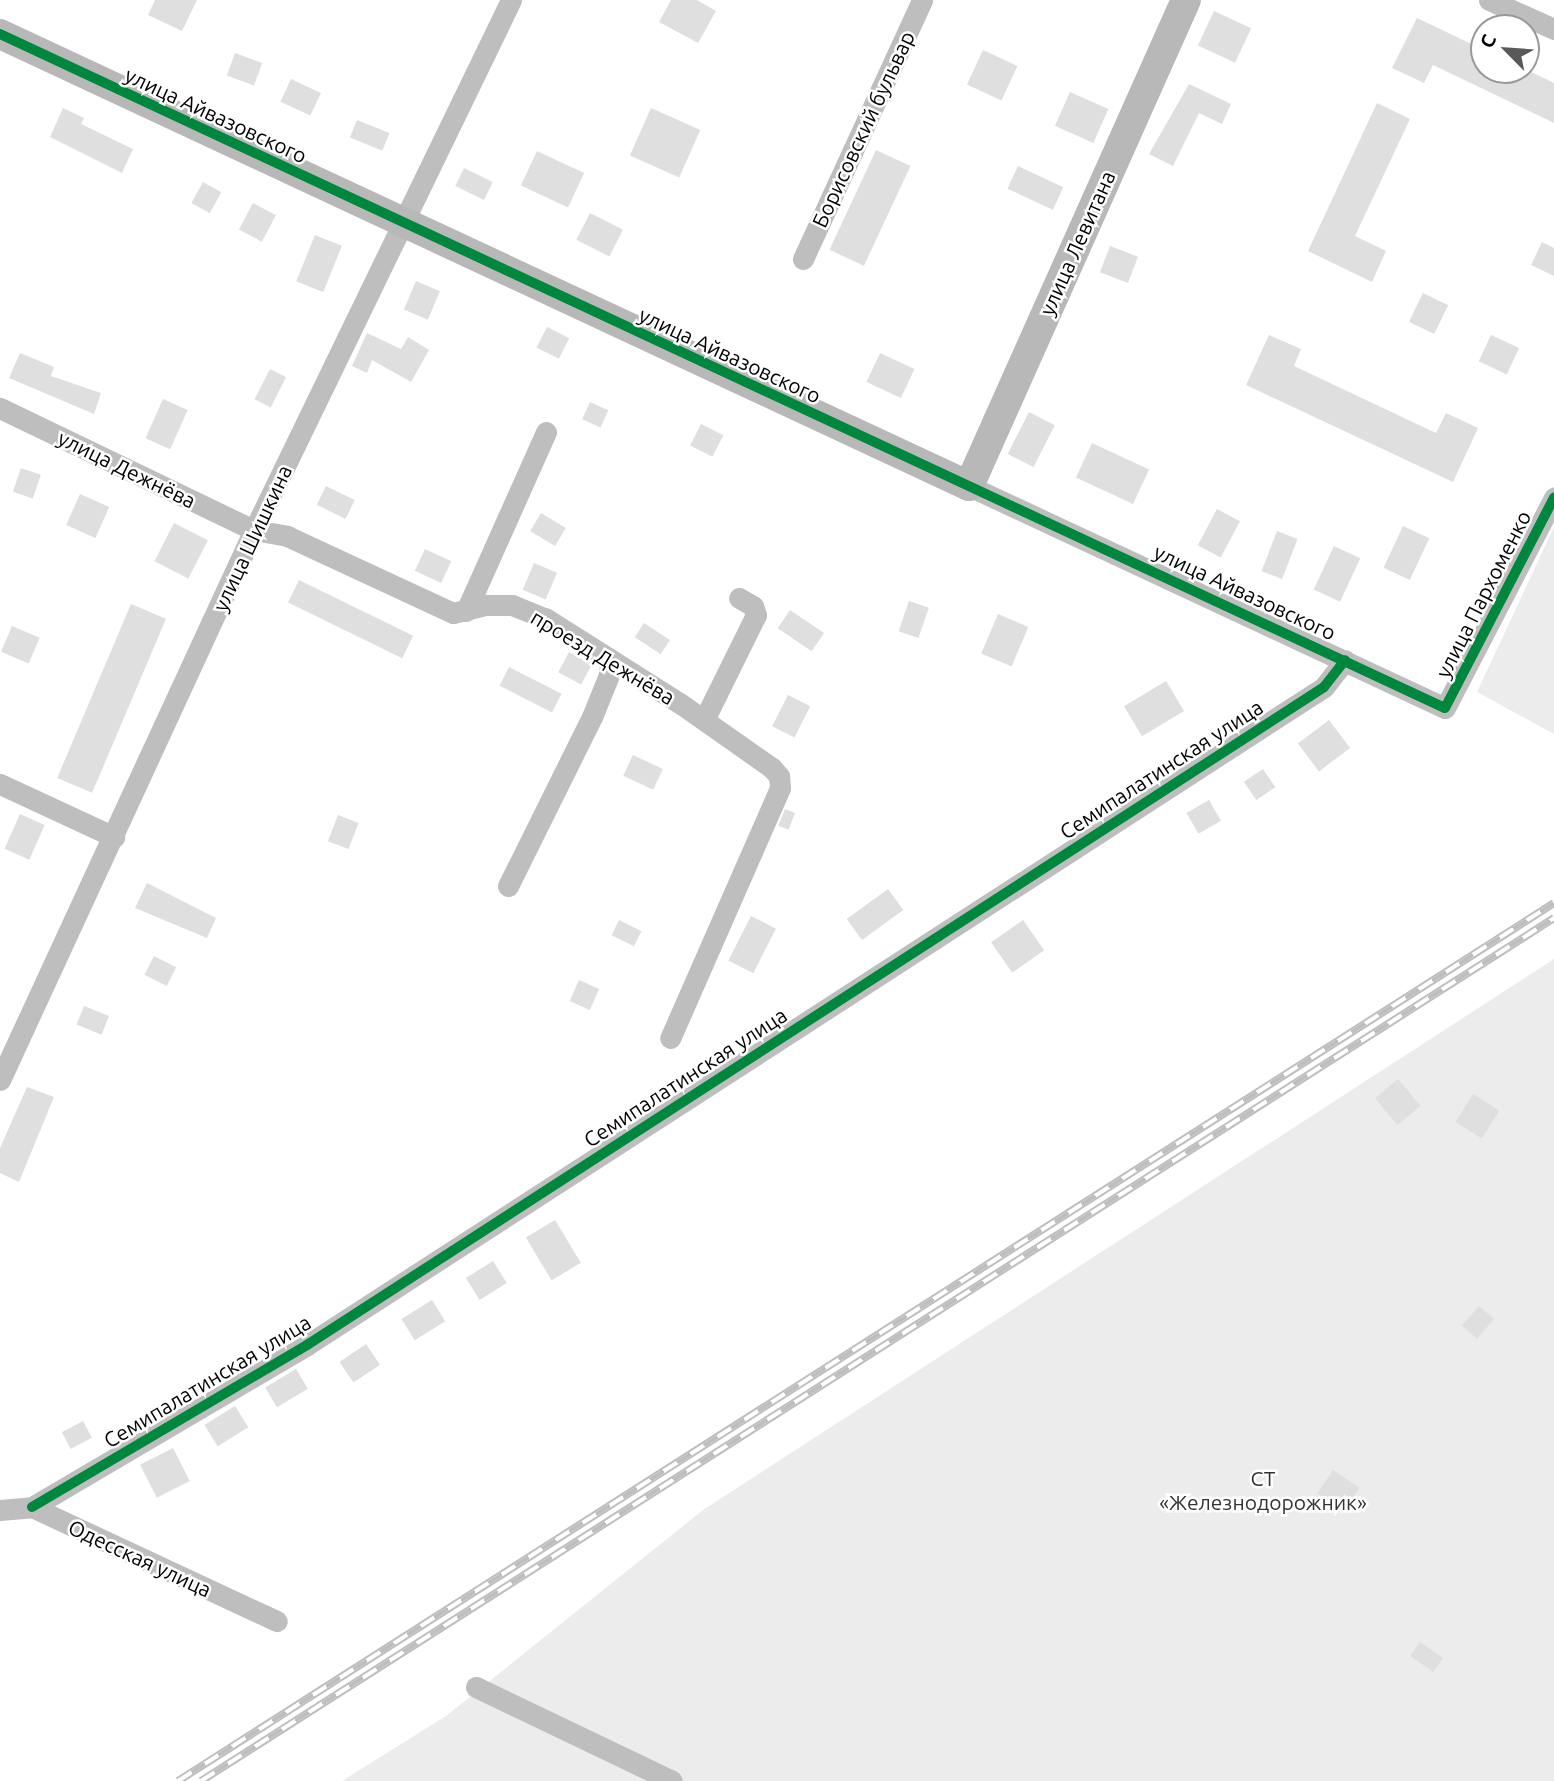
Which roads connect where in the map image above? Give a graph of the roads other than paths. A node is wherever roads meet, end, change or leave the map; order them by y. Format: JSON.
{"nodes":[{"id":1,"x":511,"y":0,"type":"edge"},
{"id":2,"x":922,"y":0,"type":"edge"},
{"id":3,"x":1186,"y":0,"type":"edge"},
{"id":4,"x":1489,"y":0,"type":"edge"},
{"id":5,"x":1554,"y":29,"type":"edge"},
{"id":6,"x":0,"y":34,"type":"edge"},
{"id":7,"x":404,"y":225,"type":"junction"},
{"id":8,"x":803,"y":258,"type":"dead end"},
{"id":9,"x":0,"y":408,"type":"edge"},
{"id":10,"x":546,"y":432,"type":"dead end"},
{"id":11,"x":969,"y":486,"type":"junction"},
{"id":12,"x":1554,"y":498,"type":"edge"},
{"id":13,"x":254,"y":530,"type":"junction"},
{"id":14,"x":739,"y":598,"type":"dead end"},
{"id":15,"x":466,"y":611,"type":"junction"},
{"id":16,"x":610,"y":659,"type":"junction"},
{"id":17,"x":1345,"y":660,"type":"junction"},
{"id":18,"x":1446,"y":708,"type":"joint"},
{"id":19,"x":705,"y":720,"type":"junction"},
{"id":20,"x":0,"y":784,"type":"edge"},
{"id":21,"x":114,"y":837,"type":"junction"},
{"id":22,"x":508,"y":886,"type":"dead end"},
{"id":23,"x":670,"y":1038,"type":"dead end"},
{"id":24,"x":0,"y":1080,"type":"edge"},
{"id":25,"x":32,"y":1507,"type":"junction"},
{"id":26,"x":0,"y":1510,"type":"edge"},
{"id":27,"x":277,"y":1621,"type":"dead end"},
{"id":28,"x":476,"y":1687,"type":"dead end"},
{"id":29,"x":672,"y":1781,"type":"edge"}],
"edges":[{"from":1,"to":7,"type":"street","name":"улица Шишкина"},
{"from":2,"to":8,"type":"street","name":"Борисовский бульвар"},
{"from":3,"to":11,"type":"street","name":"улица Левитана"},
{"from":4,"to":5,"type":"street"},
{"from":6,"to":7,"type":"street","name":"улица Айвазовского"},
{"from":7,"to":11,"type":"street","name":"улица Айвазовского"},
{"from":7,"to":13,"type":"street","name":"улица Шишкина"},
{"from":9,"to":13,"type":"street","name":"улица Дежнёва"},
{"from":10,"to":15,"type":"street"},
{"from":11,"to":17,"type":"street","name":"улица Айвазовского"},
{"from":12,"to":18,"type":"street","name":"улица Пархоменко"},
{"from":13,"to":15,"type":"street","name":"проезд Дежнёва"},
{"from":13,"to":21,"type":"street","name":"улица Шишкина"},
{"from":14,"to":19,"type":"street"},
{"from":15,"to":16,"type":"street","name":"проезд Дежнёва"},
{"from":16,"to":19,"type":"street","name":"проезд Дежнёва"},
{"from":16,"to":22,"type":"street"},
{"from":17,"to":18,"type":"street","name":"улица Айвазовского"},
{"from":17,"to":25,"type":"street","name":"Семипалатинская улица"},
{"from":19,"to":23,"type":"street","name":"проезд Дежнёва"},
{"from":20,"to":21,"type":"street"},
{"from":21,"to":24,"type":"street","name":"улица Шишкина"},
{"from":25,"to":26,"type":"street"},
{"from":25,"to":27,"type":"street","name":"Одесская улица"},
{"from":28,"to":29,"type":"street"}]}
